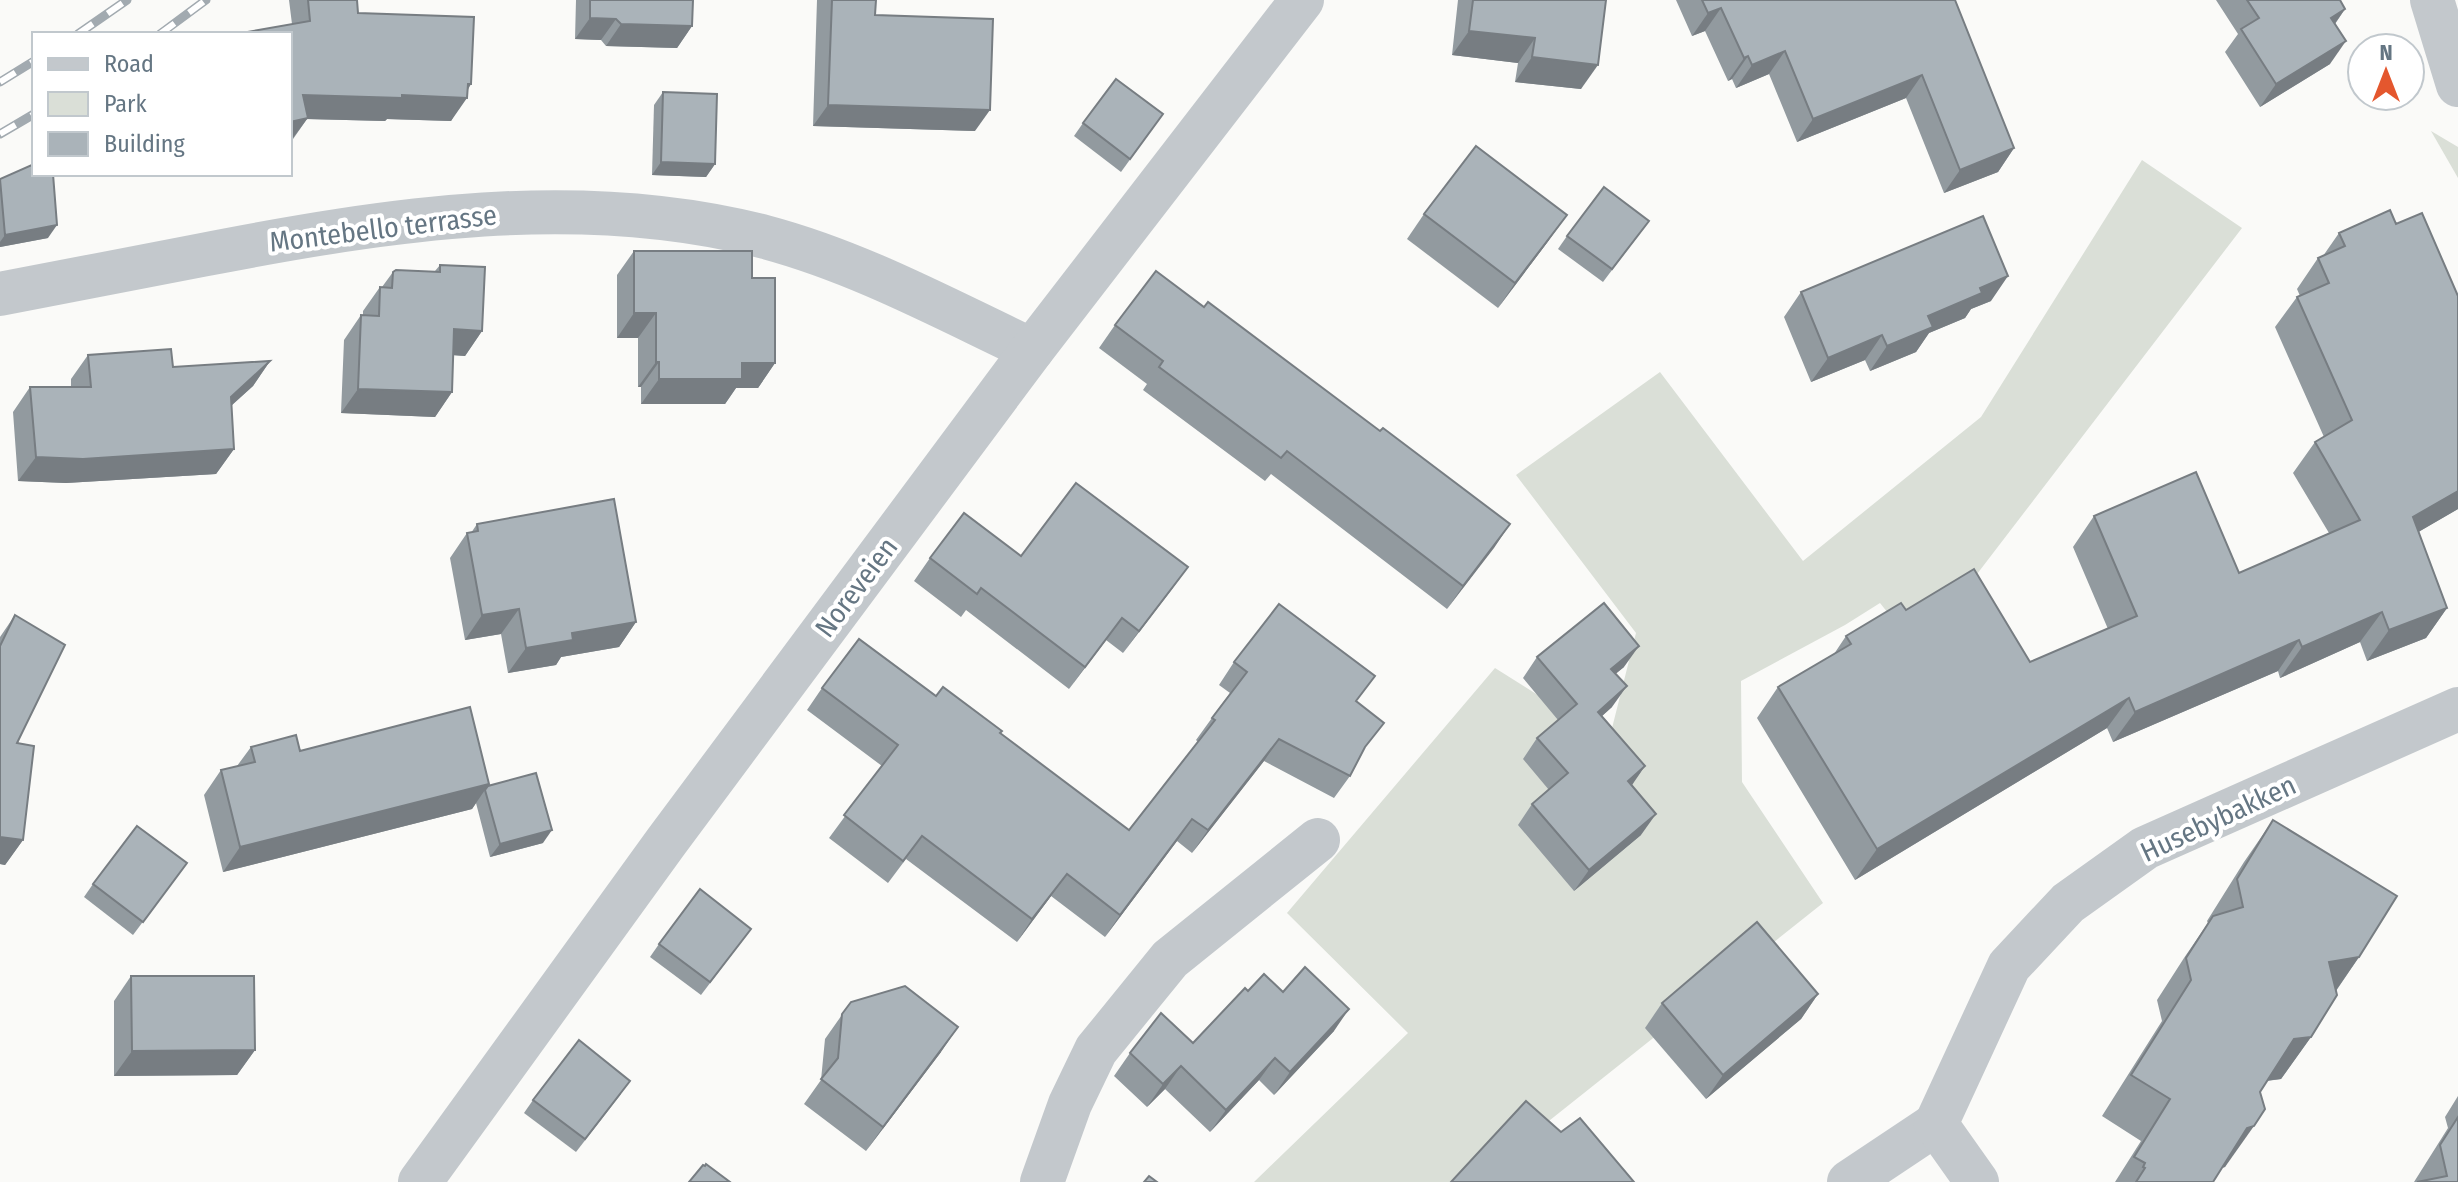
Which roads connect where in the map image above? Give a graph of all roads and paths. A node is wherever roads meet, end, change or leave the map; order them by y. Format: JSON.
{"nodes":[{"id":1,"x":1302,"y":0,"type":"edge"},
{"id":2,"x":2432,"y":0,"type":"edge"},
{"id":3,"x":2458,"y":85,"type":"edge"},
{"id":4,"x":0,"y":294,"type":"edge"},
{"id":5,"x":1032,"y":350,"type":"junction"},
{"id":6,"x":2458,"y":709,"type":"edge"},
{"id":7,"x":1318,"y":840,"type":"dead end"},
{"id":8,"x":1936,"y":1124,"type":"junction"},
{"id":9,"x":420,"y":1182,"type":"edge"},
{"id":10,"x":1042,"y":1182,"type":"edge"},
{"id":11,"x":1849,"y":1182,"type":"edge"},
{"id":12,"x":1977,"y":1182,"type":"edge"}],
"edges":[{"from":1,"to":5,"type":"street","name":"Noreveien"},
{"from":2,"to":3,"type":"street"},
{"from":4,"to":5,"type":"street","name":"Montebello terrasse"},
{"from":5,"to":9,"type":"street","name":"Noreveien"},
{"from":6,"to":8,"type":"street","name":"Husebybakken"},
{"from":7,"to":10,"type":"street"},
{"from":8,"to":11,"type":"street"},
{"from":8,"to":12,"type":"street"}]}
